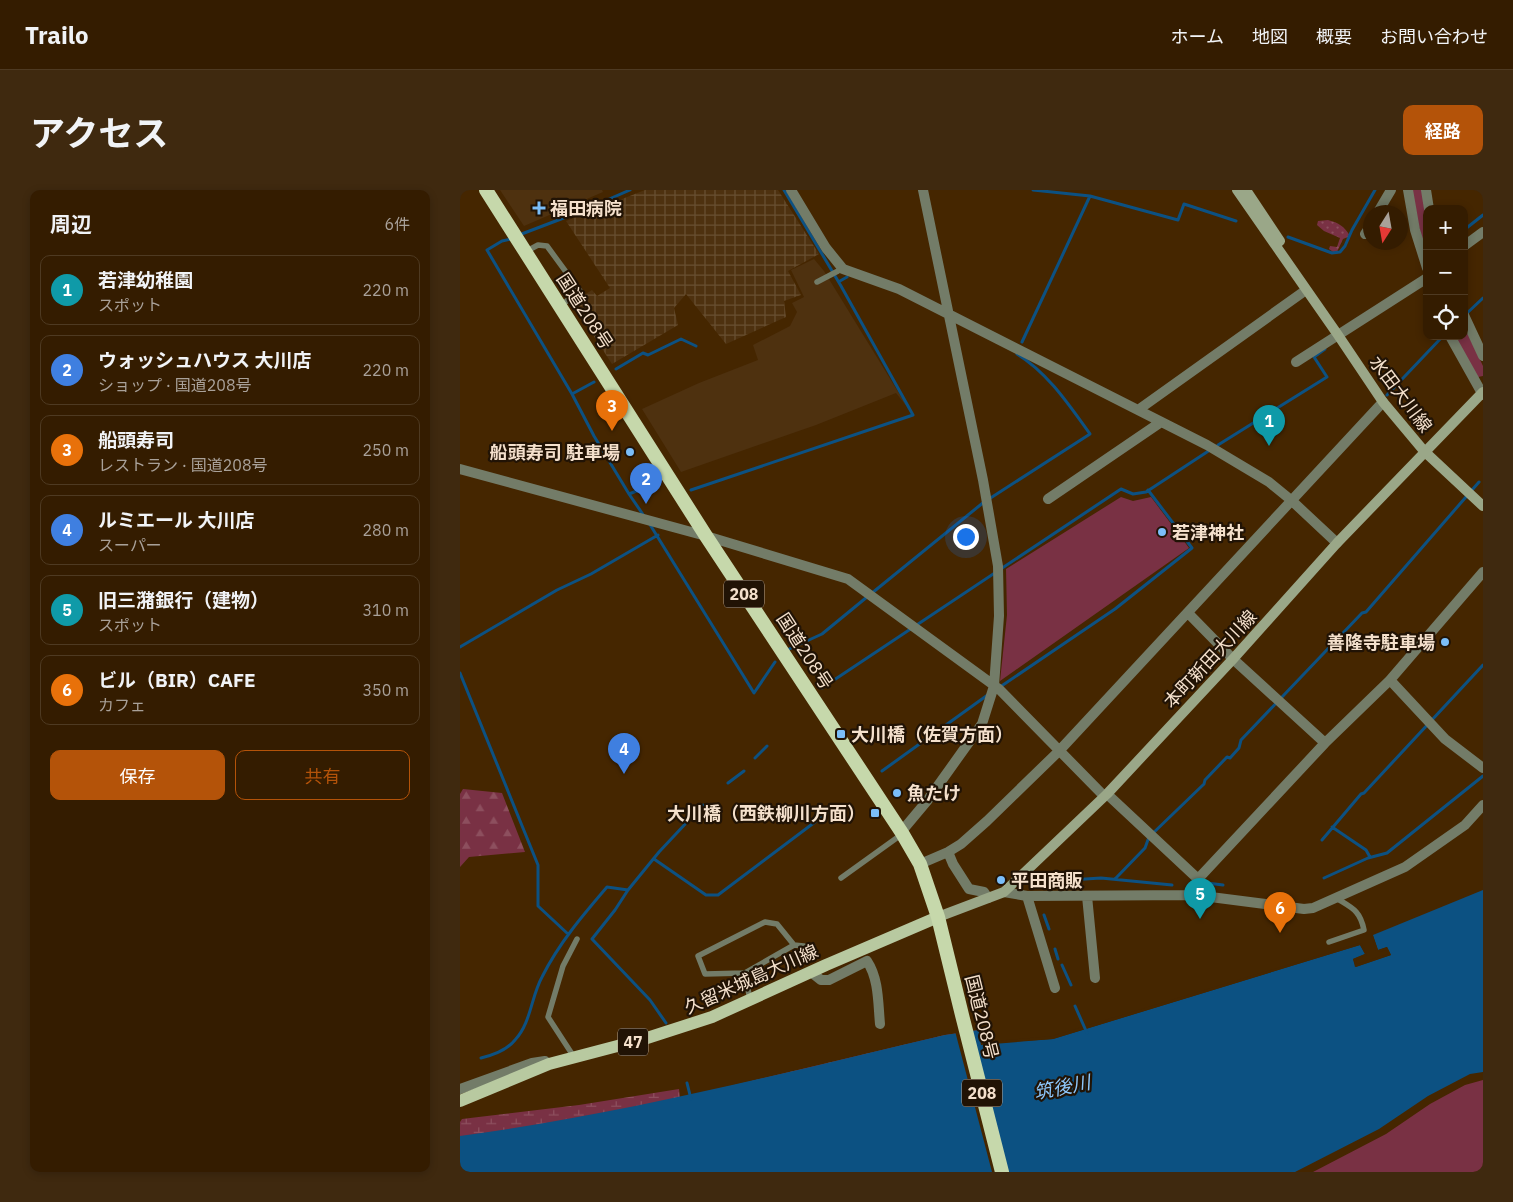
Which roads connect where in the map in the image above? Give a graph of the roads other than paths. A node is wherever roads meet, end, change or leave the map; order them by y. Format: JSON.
{"nodes":[{"id":1,"x":791,"y":190,"type":"edge"},
{"id":2,"x":923,"y":190,"type":"edge"},
{"id":3,"x":1236,"y":190,"type":"edge"},
{"id":4,"x":1246,"y":190,"type":"edge"},
{"id":5,"x":1391,"y":190,"type":"edge"},
{"id":6,"x":1408,"y":190,"type":"edge"},
{"id":7,"x":1426,"y":190,"type":"edge"},
{"id":8,"x":491,"y":192,"type":"edge"},
{"id":9,"x":1382,"y":205,"type":"edge"},
{"id":10,"x":1428,"y":205,"type":"edge"},
{"id":11,"x":1483,"y":232,"type":"edge"},
{"id":12,"x":1468,"y":243,"type":"edge"},
{"id":13,"x":526,"y":252,"type":"junction"},
{"id":14,"x":1423,"y":255,"type":"edge"},
{"id":15,"x":838,"y":272,"type":"dead end"},
{"id":16,"x":1423,"y":281,"type":"edge"},
{"id":17,"x":818,"y":282,"type":"dead end"},
{"id":18,"x":1306,"y":290,"type":"junction"},
{"id":19,"x":560,"y":306,"type":"junction"},
{"id":20,"x":948,"y":313,"type":"junction"},
{"id":21,"x":1468,"y":324,"type":"edge"},
{"id":22,"x":1338,"y":335,"type":"junction"},
{"id":23,"x":1452,"y":340,"type":"edge"},
{"id":24,"x":1483,"y":356,"type":"edge"},
{"id":25,"x":1296,"y":362,"type":"dead end"},
{"id":26,"x":1483,"y":393,"type":"edge"},
{"id":27,"x":1383,"y":402,"type":"junction"},
{"id":28,"x":1138,"y":410,"type":"junction"},
{"id":29,"x":1161,"y":422,"type":"junction"},
{"id":30,"x":1424,"y":451,"type":"junction"},
{"id":31,"x":460,"y":469,"type":"edge"},
{"id":32,"x":1048,"y":499,"type":"dead end"},
{"id":33,"x":1291,"y":500,"type":"junction"},
{"id":34,"x":1483,"y":506,"type":"edge"},
{"id":35,"x":706,"y":536,"type":"junction"},
{"id":36,"x":1337,"y":543,"type":"junction"},
{"id":37,"x":1483,"y":572,"type":"edge"},
{"id":38,"x":1188,"y":613,"type":"junction"},
{"id":39,"x":1233,"y":659,"type":"junction"},
{"id":40,"x":1390,"y":680,"type":"junction"},
{"id":41,"x":994,"y":686,"type":"junction"},
{"id":42,"x":1324,"y":743,"type":"junction"},
{"id":43,"x":1059,"y":751,"type":"junction"},
{"id":44,"x":1483,"y":768,"type":"edge"},
{"id":45,"x":1106,"y":795,"type":"junction"},
{"id":46,"x":1483,"y":805,"type":"edge"},
{"id":47,"x":901,"y":832,"type":"junction"},
{"id":48,"x":948,"y":852,"type":"junction"},
{"id":49,"x":920,"y":864,"type":"junction"},
{"id":50,"x":841,"y":878,"type":"dead end"},
{"id":51,"x":1198,"y":879,"type":"junction"},
{"id":52,"x":1004,"y":892,"type":"junction"},
{"id":53,"x":1195,"y":895,"type":"junction"},
{"id":54,"x":1027,"y":896,"type":"junction"},
{"id":55,"x":1087,"y":896,"type":"junction"},
{"id":56,"x":988,"y":898,"type":"junction"},
{"id":57,"x":1336,"y":898,"type":"junction"},
{"id":58,"x":938,"y":917,"type":"junction"},
{"id":59,"x":577,"y":939,"type":"dead end"},
{"id":60,"x":1329,"y":942,"type":"dead end"},
{"id":61,"x":794,"y":945,"type":"junction"},
{"id":62,"x":813,"y":946,"type":"dead end"},
{"id":63,"x":811,"y":972,"type":"junction"},
{"id":64,"x":745,"y":973,"type":"junction"},
{"id":65,"x":1095,"y":978,"type":"dead end"},
{"id":66,"x":1055,"y":988,"type":"dead end"},
{"id":67,"x":750,"y":1000,"type":"junction"},
{"id":68,"x":880,"y":1024,"type":"dead end"},
{"id":69,"x":574,"y":1057,"type":"junction"},
{"id":70,"x":549,"y":1064,"type":"junction"},
{"id":71,"x":460,"y":1089,"type":"edge"},
{"id":72,"x":460,"y":1101,"type":"edge"},
{"id":73,"x":1002,"y":1172,"type":"edge"}],
"edges":[{"from":1,"to":20,"type":"street"},
{"from":2,"to":20,"type":"street"},
{"from":3,"to":18,"type":"main road","name":"水田大川線"},
{"from":4,"to":18,"type":"main road","name":"水田大川線"},
{"from":5,"to":9,"type":"street"},
{"from":6,"to":14,"type":"street"},
{"from":7,"to":10,"type":"street"},
{"from":8,"to":13,"type":"highway","name":"国道208号","number":"208"},
{"from":11,"to":12,"type":"street"},
{"from":13,"to":19,"type":"highway","name":"国道208号","number":"208"},
{"from":13,"to":19,"type":"lane"},
{"from":15,"to":17,"type":"lane"},
{"from":16,"to":22,"type":"street"},
{"from":18,"to":22,"type":"main road","name":"水田大川線"},
{"from":18,"to":28,"type":"street"},
{"from":19,"to":35,"type":"highway","name":"国道208号","number":"208"},
{"from":20,"to":28,"type":"street"},
{"from":20,"to":41,"type":"street"},
{"from":21,"to":24,"type":"street"},
{"from":22,"to":25,"type":"street"},
{"from":22,"to":27,"type":"main road","name":"水田大川線"},
{"from":23,"to":26,"type":"street"},
{"from":26,"to":30,"type":"main road","name":"本町新田大川線"},
{"from":27,"to":30,"type":"main road","name":"水田大川線"},
{"from":27,"to":33,"type":"street"},
{"from":28,"to":29,"type":"street"},
{"from":29,"to":32,"type":"street"},
{"from":29,"to":33,"type":"street"},
{"from":30,"to":34,"type":"main road","name":"水田大川線"},
{"from":30,"to":36,"type":"main road","name":"本町新田大川線"},
{"from":31,"to":35,"type":"street"},
{"from":33,"to":36,"type":"street"},
{"from":33,"to":38,"type":"street"},
{"from":35,"to":41,"type":"street"},
{"from":35,"to":47,"type":"highway","name":"国道208号","number":"208"},
{"from":36,"to":39,"type":"main road","name":"本町新田大川線"},
{"from":37,"to":40,"type":"street"},
{"from":38,"to":39,"type":"street"},
{"from":38,"to":43,"type":"street"},
{"from":39,"to":42,"type":"street"},
{"from":39,"to":45,"type":"main road","name":"本町新田大川線"},
{"from":40,"to":42,"type":"street"},
{"from":40,"to":44,"type":"street"},
{"from":41,"to":43,"type":"street"},
{"from":41,"to":47,"type":"street"},
{"from":42,"to":51,"type":"street"},
{"from":43,"to":45,"type":"street"},
{"from":43,"to":48,"type":"street"},
{"from":45,"to":51,"type":"street"},
{"from":45,"to":52,"type":"main road","name":"本町新田大川線"},
{"from":46,"to":57,"type":"street"},
{"from":47,"to":49,"type":"highway","name":"国道208号","number":"208"},
{"from":47,"to":50,"type":"lane"},
{"from":48,"to":49,"type":"street"},
{"from":48,"to":56,"type":"street"},
{"from":49,"to":58,"type":"highway","name":"国道208号","number":"208"},
{"from":51,"to":53,"type":"street"},
{"from":52,"to":54,"type":"street"},
{"from":52,"to":56,"type":"main road","name":"本町新田大川線"},
{"from":53,"to":55,"type":"street"},
{"from":53,"to":57,"type":"street"},
{"from":54,"to":55,"type":"street"},
{"from":54,"to":66,"type":"street"},
{"from":55,"to":65,"type":"street"},
{"from":56,"to":58,"type":"main road","name":"本町新田大川線"},
{"from":57,"to":60,"type":"lane"},
{"from":58,"to":63,"type":"main road","name":"久留米城島大川線","number":"47"},
{"from":58,"to":73,"type":"highway","name":"国道208号","number":"208"},
{"from":59,"to":69,"type":"lane"},
{"from":61,"to":62,"type":"lane"},
{"from":61,"to":64,"type":"lane"},
{"from":61,"to":64,"type":"lane"},
{"from":63,"to":67,"type":"main road","name":"久留米城島大川線","number":"47"},
{"from":63,"to":68,"type":"street"},
{"from":64,"to":67,"type":"lane"},
{"from":67,"to":69,"type":"main road","name":"久留米城島大川線","number":"47"},
{"from":69,"to":70,"type":"main road","name":"久留米城島大川線","number":"47"},
{"from":70,"to":71,"type":"street"},
{"from":70,"to":72,"type":"main road","name":"久留米城島大川線","number":"47"}]}
